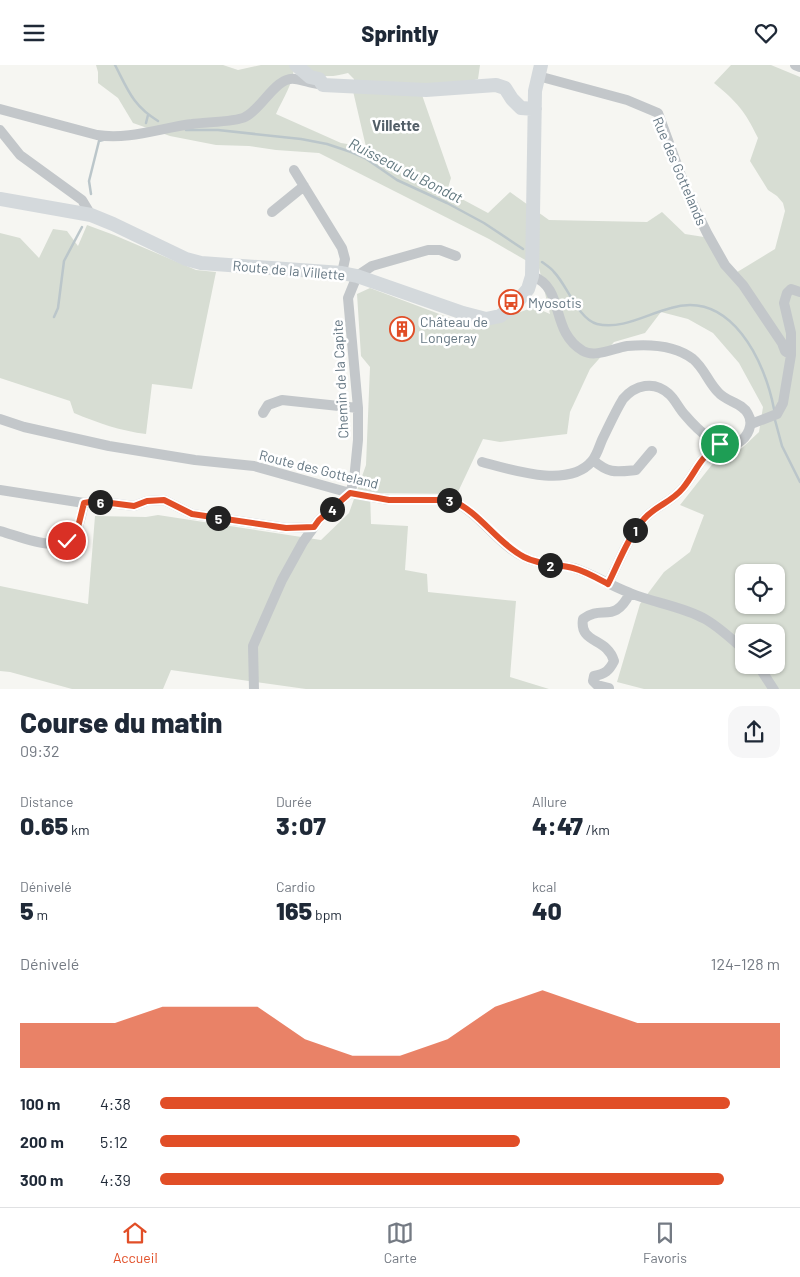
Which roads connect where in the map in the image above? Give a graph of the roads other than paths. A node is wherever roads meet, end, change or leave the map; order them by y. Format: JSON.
{"nodes":[{"id":1,"x":296,"y":65,"type":"edge"},
{"id":2,"x":795,"y":65,"type":"edge"},
{"id":3,"x":800,"y":67,"type":"edge"},
{"id":4,"x":539,"y":70,"type":"edge"},
{"id":5,"x":323,"y":85,"type":"junction"},
{"id":6,"x":0,"y":109,"type":"edge"},
{"id":7,"x":535,"y":109,"type":"junction"},
{"id":8,"x":0,"y":130,"type":"edge"},
{"id":9,"x":294,"y":170,"type":"dead end"},
{"id":10,"x":304,"y":186,"type":"junction"},
{"id":11,"x":0,"y":199,"type":"edge"},
{"id":12,"x":272,"y":212,"type":"dead end"},
{"id":13,"x":91,"y":215,"type":"junction"},
{"id":14,"x":456,"y":256,"type":"dead end"},
{"id":15,"x":342,"y":273,"type":"junction"},
{"id":16,"x":357,"y":276,"type":"junction"},
{"id":17,"x":532,"y":276,"type":"junction"},
{"id":18,"x":800,"y":292,"type":"edge"},
{"id":19,"x":791,"y":355,"type":"junction"},
{"id":20,"x":358,"y":408,"type":"junction"},
{"id":21,"x":263,"y":413,"type":"dead end"},
{"id":22,"x":0,"y":419,"type":"edge"},
{"id":23,"x":751,"y":424,"type":"junction"},
{"id":24,"x":720,"y":444,"type":"junction"},
{"id":25,"x":652,"y":451,"type":"dead end"},
{"id":26,"x":593,"y":460,"type":"junction"},
{"id":27,"x":482,"y":462,"type":"dead end"},
{"id":28,"x":0,"y":490,"type":"edge"},
{"id":29,"x":350,"y":493,"type":"junction"},
{"id":30,"x":84,"y":503,"type":"junction"},
{"id":31,"x":314,"y":527,"type":"junction"},
{"id":32,"x":0,"y":531,"type":"edge"},
{"id":33,"x":608,"y":584,"type":"junction"},
{"id":34,"x":630,"y":593,"type":"junction"},
{"id":35,"x":735,"y":642,"type":"edge"},
{"id":36,"x":764,"y":674,"type":"edge"},
{"id":37,"x":609,"y":688,"type":"dead end"},
{"id":38,"x":254,"y":689,"type":"edge"},
{"id":39,"x":774,"y":689,"type":"edge"}],
"edges":[{"from":1,"to":5,"type":"main road"},
{"from":2,"to":3,"type":"street"},
{"from":4,"to":7,"type":"main road","name":"Route de la Villette"},
{"from":4,"to":19,"type":"street","name":"Rue des Gottelands"},
{"from":5,"to":6,"type":"street"},
{"from":5,"to":7,"type":"main road"},
{"from":7,"to":17,"type":"main road","name":"Route de la Villette"},
{"from":8,"to":13,"type":"street"},
{"from":9,"to":10,"type":"street"},
{"from":10,"to":12,"type":"street"},
{"from":10,"to":15,"type":"street"},
{"from":11,"to":13,"type":"main road","name":"Route de la Villette"},
{"from":13,"to":15,"type":"main road","name":"Route de la Villette"},
{"from":14,"to":16,"type":"street"},
{"from":15,"to":16,"type":"main road","name":"Route de la Villette"},
{"from":16,"to":17,"type":"main road","name":"Route de la Villette"},
{"from":16,"to":20,"type":"street","name":"Chemin de la Capite"},
{"from":17,"to":23,"type":"street"},
{"from":18,"to":19,"type":"street"},
{"from":19,"to":23,"type":"street"},
{"from":20,"to":21,"type":"street"},
{"from":20,"to":29,"type":"street","name":"Chemin de la Capite"},
{"from":22,"to":29,"type":"street","name":"Route des Gotteland"},
{"from":23,"to":24,"type":"street"},
{"from":24,"to":26,"type":"street"},
{"from":24,"to":33,"type":"street"},
{"from":25,"to":26,"type":"street"},
{"from":26,"to":27,"type":"street"},
{"from":28,"to":30,"type":"street"},
{"from":29,"to":31,"type":"street"},
{"from":29,"to":33,"type":"street","name":"Route des Gotteland"},
{"from":30,"to":31,"type":"street"},
{"from":30,"to":32,"type":"street"},
{"from":31,"to":38,"type":"street"},
{"from":33,"to":34,"type":"street","name":"Route des Gotteland"},
{"from":34,"to":35,"type":"street","name":"Route des Gotteland"},
{"from":34,"to":37,"type":"street"},
{"from":36,"to":39,"type":"street"}]}
